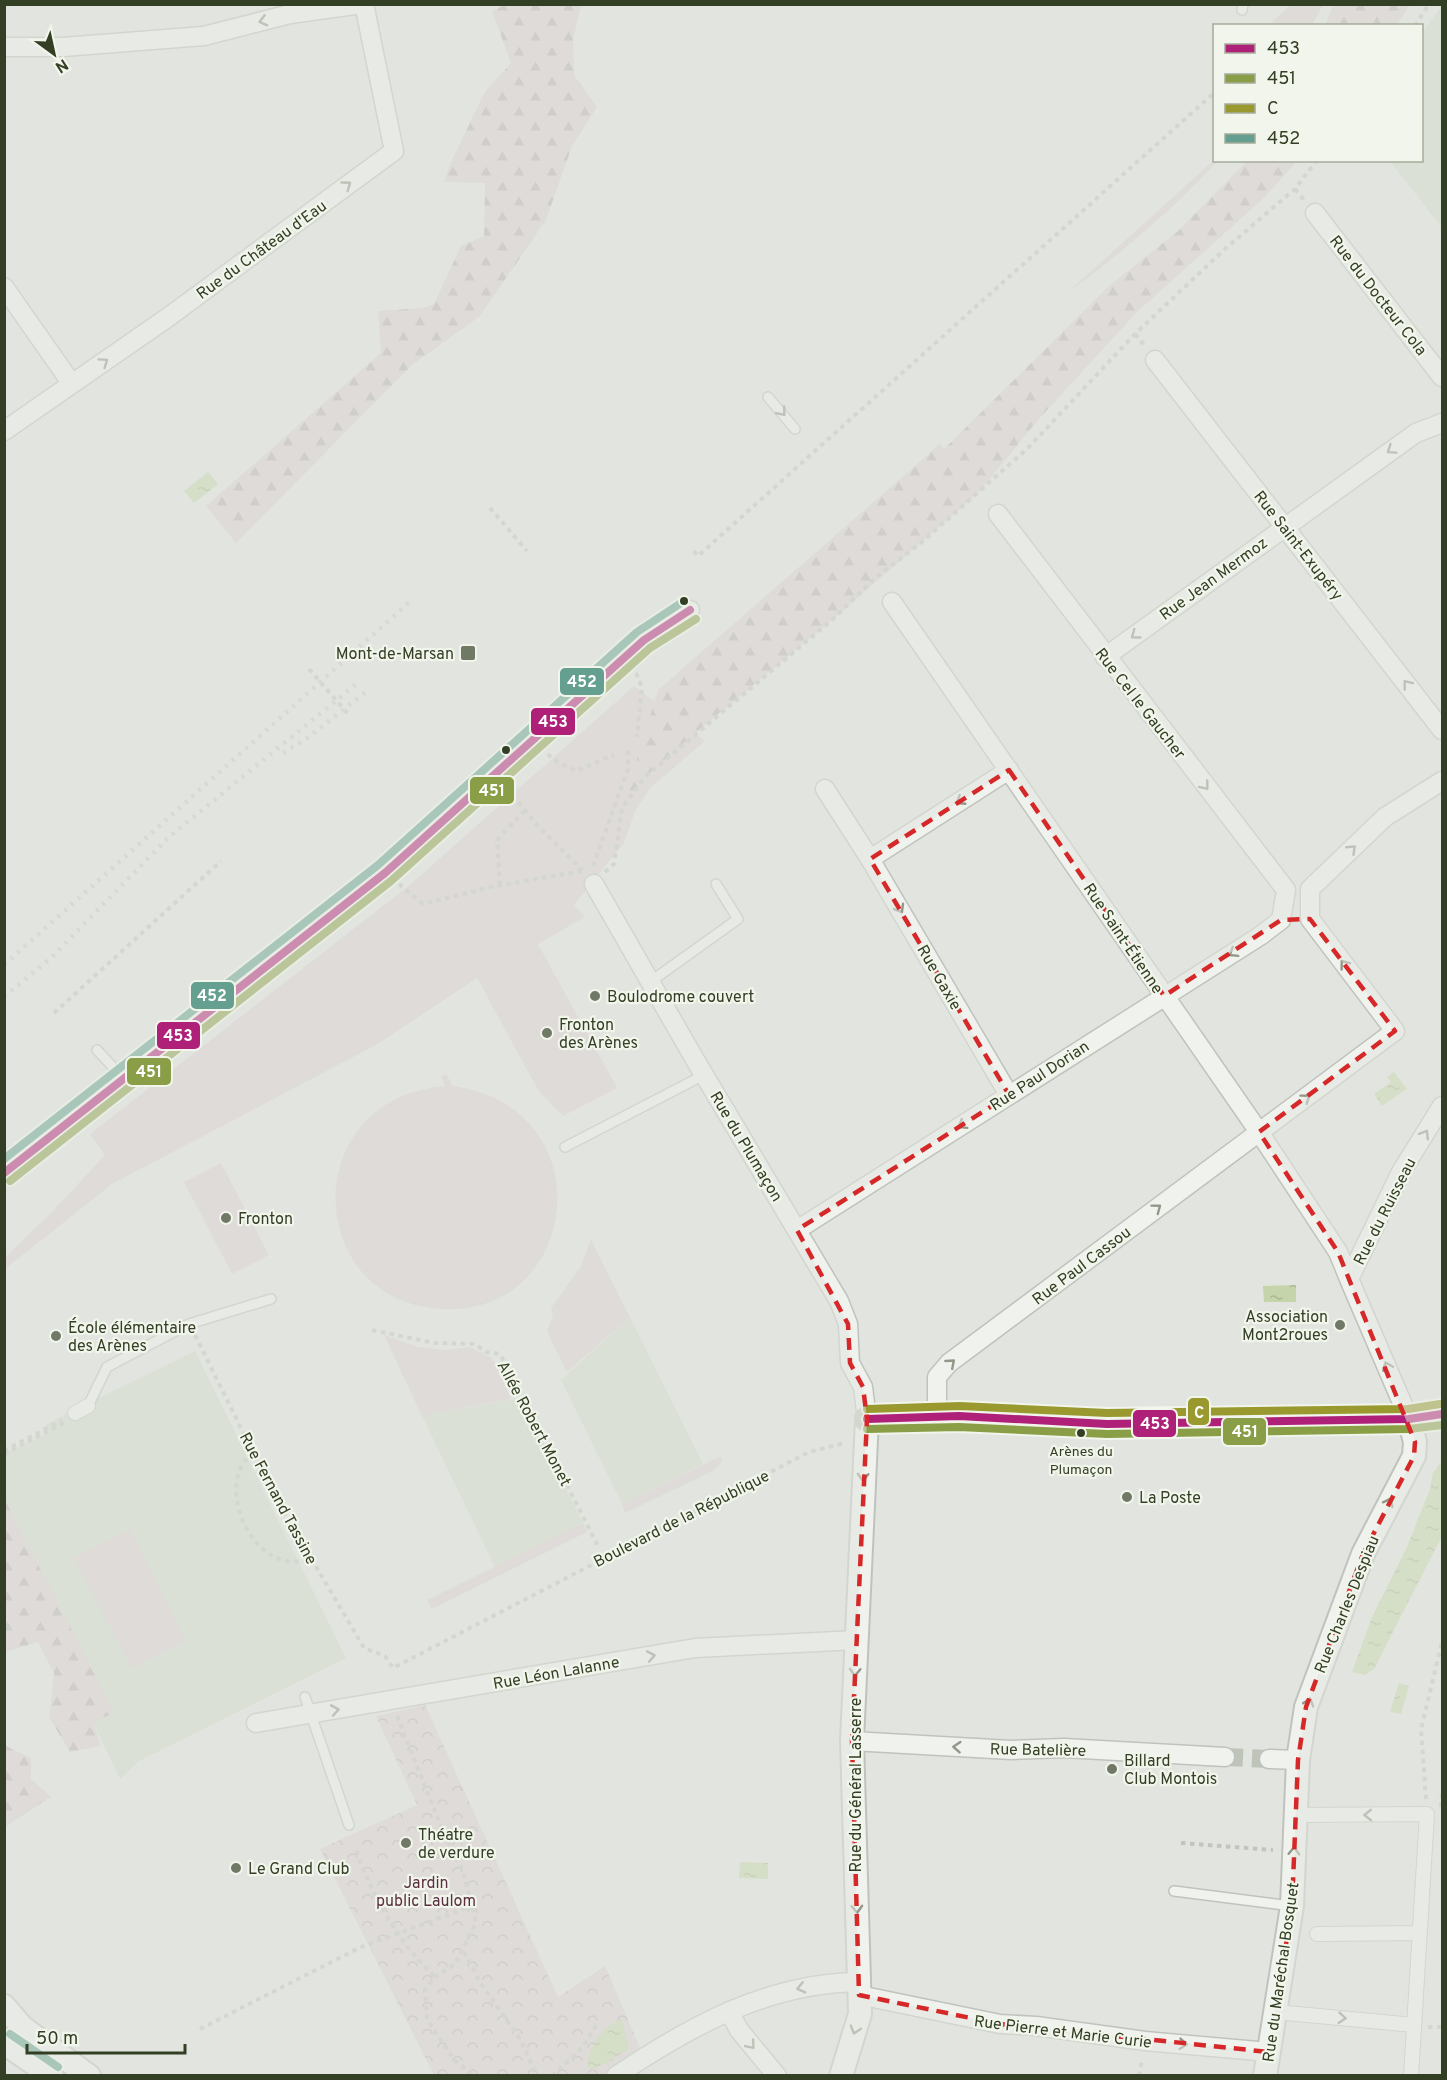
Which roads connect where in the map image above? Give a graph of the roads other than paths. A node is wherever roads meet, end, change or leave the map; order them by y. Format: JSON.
{"nodes":[{"id":1,"x":363,"y":4,"type":"edge"},
{"id":2,"x":4,"y":47,"type":"edge"},
{"id":3,"x":1315,"y":213,"type":"dead end"},
{"id":4,"x":4,"y":287,"type":"edge"},
{"id":5,"x":1155,"y":360,"type":"dead end"},
{"id":6,"x":1443,"y":377,"type":"edge"},
{"id":7,"x":72,"y":384,"type":"junction"},
{"id":8,"x":768,"y":397,"type":"dead end"},
{"id":9,"x":1443,"y":423,"type":"edge"},
{"id":10,"x":795,"y":429,"type":"dead end"},
{"id":11,"x":4,"y":431,"type":"edge"},
{"id":12,"x":998,"y":514,"type":"dead end"},
{"id":13,"x":1284,"y":527,"type":"junction"},
{"id":14,"x":892,"y":602,"type":"dead end"},
{"id":15,"x":690,"y":610,"type":"dead end"},
{"id":16,"x":1105,"y":657,"type":"junction"},
{"id":17,"x":1443,"y":730,"type":"edge"},
{"id":18,"x":1010,"y":770,"type":"junction"},
{"id":19,"x":1443,"y":781,"type":"edge"},
{"id":20,"x":825,"y":789,"type":"dead end"},
{"id":21,"x":870,"y":859,"type":"junction"},
{"id":22,"x":588,"y":877,"type":"road end"},
{"id":23,"x":716,"y":884,"type":"dead end"},
{"id":24,"x":1310,"y":889,"type":"junction"},
{"id":25,"x":1286,"y":890,"type":"junction"},
{"id":26,"x":1310,"y":919,"type":"junction"},
{"id":27,"x":1281,"y":920,"type":"junction"},
{"id":28,"x":650,"y":982,"type":"junction"},
{"id":29,"x":1164,"y":996,"type":"junction"},
{"id":30,"x":97,"y":1050,"type":"dead end"},
{"id":31,"x":704,"y":1075,"type":"junction"},
{"id":32,"x":124,"y":1079,"type":"junction"},
{"id":33,"x":1010,"y":1095,"type":"junction"},
{"id":34,"x":1443,"y":1106,"type":"edge"},
{"id":35,"x":1259,"y":1132,"type":"junction"},
{"id":36,"x":565,"y":1147,"type":"dead end"},
{"id":37,"x":4,"y":1173,"type":"edge"},
{"id":38,"x":796,"y":1230,"type":"junction"},
{"id":39,"x":1349,"y":1279,"type":"junction"},
{"id":40,"x":271,"y":1299,"type":"dead end"},
{"id":41,"x":88,"y":1406,"type":"joint"},
{"id":42,"x":1443,"y":1414,"type":"edge"},
{"id":43,"x":70,"y":1415,"type":"road end"},
{"id":44,"x":936,"y":1416,"type":"junction"},
{"id":45,"x":1409,"y":1419,"type":"junction"},
{"id":46,"x":866,"y":1430,"type":"junction"},
{"id":47,"x":858,"y":1640,"type":"junction"},
{"id":48,"x":308,"y":1705,"type":"junction"},
{"id":49,"x":256,"y":1724,"type":"dead end"},
{"id":50,"x":852,"y":1741,"type":"junction"},
{"id":51,"x":1225,"y":1757,"type":"tunnel mouth"},
{"id":52,"x":1269,"y":1759,"type":"tunnel mouth"},
{"id":53,"x":1298,"y":1760,"type":"junction"},
{"id":54,"x":1296,"y":1815,"type":"junction"},
{"id":55,"x":349,"y":1826,"type":"dead end"},
{"id":56,"x":1174,"y":1891,"type":"dead end"},
{"id":57,"x":1292,"y":1906,"type":"junction"},
{"id":58,"x":1303,"y":1933,"type":"junction"},
{"id":59,"x":1419,"y":1933,"type":"junction"},
{"id":60,"x":859,"y":1989,"type":"junction"},
{"id":61,"x":4,"y":2006,"type":"edge"},
{"id":62,"x":729,"y":2011,"type":"junction"},
{"id":63,"x":1276,"y":2012,"type":"junction"},
{"id":64,"x":1420,"y":2026,"type":"junction"},
{"id":65,"x":4,"y":2043,"type":"edge"},
{"id":66,"x":1269,"y":2052,"type":"junction"},
{"id":67,"x":52,"y":2076,"type":"edge"},
{"id":68,"x":88,"y":2076,"type":"edge"},
{"id":69,"x":616,"y":2076,"type":"edge"},
{"id":70,"x":777,"y":2076,"type":"edge"},
{"id":71,"x":841,"y":2076,"type":"edge"},
{"id":72,"x":1265,"y":2076,"type":"edge"},
{"id":73,"x":1411,"y":2076,"type":"edge"}],
"edges":[{"from":1,"to":2,"type":"street","one_way":true},
{"from":7,"to":1,"type":"street","name":"Rue du Château d'Eau","one_way":true},
{"from":3,"to":6,"type":"street","name":"Rue du Docteur Cola"},
{"from":4,"to":7,"type":"street"},
{"from":5,"to":13,"type":"street","name":"Rue Saint-Exupéry"},
{"from":7,"to":11,"type":"street","name":"Rue du Château d'Eau"},
{"from":8,"to":10,"type":"lane","one_way":true},
{"from":9,"to":13,"type":"street","name":"Rue Jean Mermoz","one_way":true},
{"from":12,"to":16,"type":"street","name":"Rue Cel le Gaucher"},
{"from":13,"to":16,"type":"street","name":"Rue Jean Mermoz","one_way":true},
{"from":17,"to":13,"type":"street","name":"Rue Saint-Exupéry","one_way":true},
{"from":14,"to":18,"type":"street","name":"Rue Saint-Étienne"},
{"from":15,"to":32,"type":"street"},
{"from":16,"to":25,"type":"street","name":"Rue Cel le Gaucher","one_way":true},
{"from":18,"to":21,"type":"street","one_way":true},
{"from":18,"to":29,"type":"street","name":"Rue Saint-Étienne"},
{"from":24,"to":19,"type":"street","one_way":true},
{"from":20,"to":21,"type":"street","name":"Rue Gaxie"},
{"from":21,"to":33,"type":"street","name":"Rue Gaxie","one_way":true},
{"from":22,"to":28,"type":"street","name":"Rue du Plumaçon"},
{"from":23,"to":28,"type":"lane"},
{"from":24,"to":25,"type":"street"},
{"from":24,"to":26,"type":"street"},
{"from":25,"to":27,"type":"street"},
{"from":26,"to":27,"type":"street"},
{"from":35,"to":26,"type":"street","one_way":true},
{"from":27,"to":29,"type":"street","name":"Rue Paul Dorian","one_way":true},
{"from":28,"to":31,"type":"street","name":"Rue du Plumaçon"},
{"from":29,"to":33,"type":"street","name":"Rue Paul Dorian"},
{"from":29,"to":35,"type":"street","name":"Rue Saint-Étienne"},
{"from":30,"to":32,"type":"lane"},
{"from":31,"to":36,"type":"lane"},
{"from":31,"to":38,"type":"street","name":"Rue du Plumaçon"},
{"from":32,"to":37,"type":"street"},
{"from":33,"to":38,"type":"street","name":"Rue Paul Dorian","one_way":true},
{"from":39,"to":34,"type":"street","name":"Rue du Ruisseau","one_way":true},
{"from":35,"to":39,"type":"street","name":"Rue Saint-Étienne"},
{"from":44,"to":35,"type":"street","name":"Rue Paul Cassou","one_way":true},
{"from":38,"to":46,"type":"street","name":"Rue du Plumaçon"},
{"from":45,"to":39,"type":"street","name":"Rue du Ruisseau","one_way":true},
{"from":40,"to":41,"type":"lane"},
{"from":41,"to":43,"type":"street"},
{"from":42,"to":45,"type":"main road"},
{"from":44,"to":45,"type":"main road"},
{"from":44,"to":46,"type":"main road"},
{"from":53,"to":45,"type":"street","name":"Rue Charles Despiau","one_way":true},
{"from":46,"to":47,"type":"street","name":"Rue du Général Lasserre","one_way":true},
{"from":48,"to":47,"type":"street","name":"Rue Léon Lalanne","one_way":true},
{"from":47,"to":50,"type":"street","name":"Rue du Général Lasserre","one_way":true},
{"from":48,"to":49,"type":"street","name":"Rue Léon Lalanne"},
{"from":48,"to":55,"type":"lane"},
{"from":51,"to":50,"type":"street","name":"Rue Batelière","one_way":true},
{"from":50,"to":60,"type":"street","name":"Rue du Général Lasserre","one_way":true},
{"from":52,"to":53,"type":"street"},
{"from":53,"to":54,"type":"street","name":"Rue du Maréchal Bosquet"},
{"from":57,"to":54,"type":"street","name":"Rue du Maréchal Bosquet","one_way":true},
{"from":59,"to":54,"type":"street","one_way":true},
{"from":56,"to":57,"type":"lane"},
{"from":57,"to":58,"type":"street","name":"Rue du Maréchal Bosquet"},
{"from":58,"to":59,"type":"street"},
{"from":58,"to":63,"type":"street","name":"Rue du Maréchal Bosquet"},
{"from":59,"to":64,"type":"street"},
{"from":60,"to":62,"type":"street","name":"Rue Pierre et Marie Curie","one_way":true},
{"from":60,"to":66,"type":"street","name":"Rue Pierre et Marie Curie","one_way":true},
{"from":60,"to":71,"type":"street","name":"Rue du Général Lasserre","one_way":true},
{"from":61,"to":68,"type":"street"},
{"from":62,"to":69,"type":"street","name":"Rue Pierre et Marie Curie"},
{"from":62,"to":70,"type":"street","one_way":true},
{"from":63,"to":64,"type":"street","one_way":true},
{"from":63,"to":66,"type":"street","name":"Rue du Maréchal Bosquet"},
{"from":64,"to":73,"type":"street"},
{"from":65,"to":67,"type":"street"},
{"from":66,"to":72,"type":"street","name":"Rue du Maréchal Bosquet"}]}
